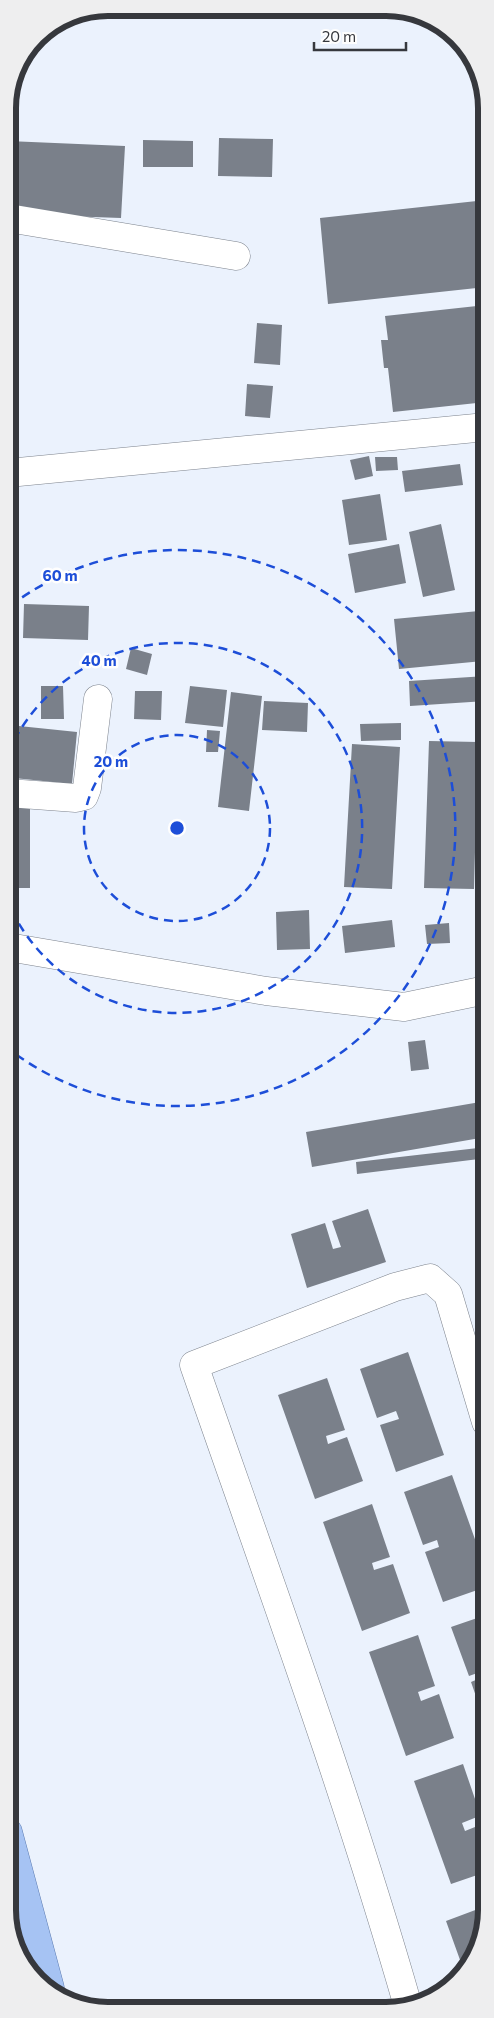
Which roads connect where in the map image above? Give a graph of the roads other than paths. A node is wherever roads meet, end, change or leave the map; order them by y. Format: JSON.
{"nodes":[{"id":1,"x":16,"y":219,"type":"edge"},
{"id":2,"x":236,"y":256,"type":"dead end"},
{"id":3,"x":478,"y":428,"type":"edge"},
{"id":4,"x":16,"y":472,"type":"edge"},
{"id":5,"x":98,"y":699,"type":"dead end"},
{"id":6,"x":16,"y":793,"type":"edge"},
{"id":7,"x":16,"y":948,"type":"edge"},
{"id":8,"x":478,"y":992,"type":"edge"},
{"id":9,"x":478,"y":1395,"type":"edge"},
{"id":10,"x":16,"y":1862,"type":"edge"},
{"id":11,"x":48,"y":1979,"type":"edge"},
{"id":12,"x":406,"y":1999,"type":"edge"}],
"edges":[{"from":1,"to":2,"type":"street"},
{"from":3,"to":4,"type":"street"},
{"from":5,"to":6,"type":"street"},
{"from":7,"to":8,"type":"street"},
{"from":9,"to":12,"type":"street"},
{"from":10,"to":11,"type":"main road"}]}
